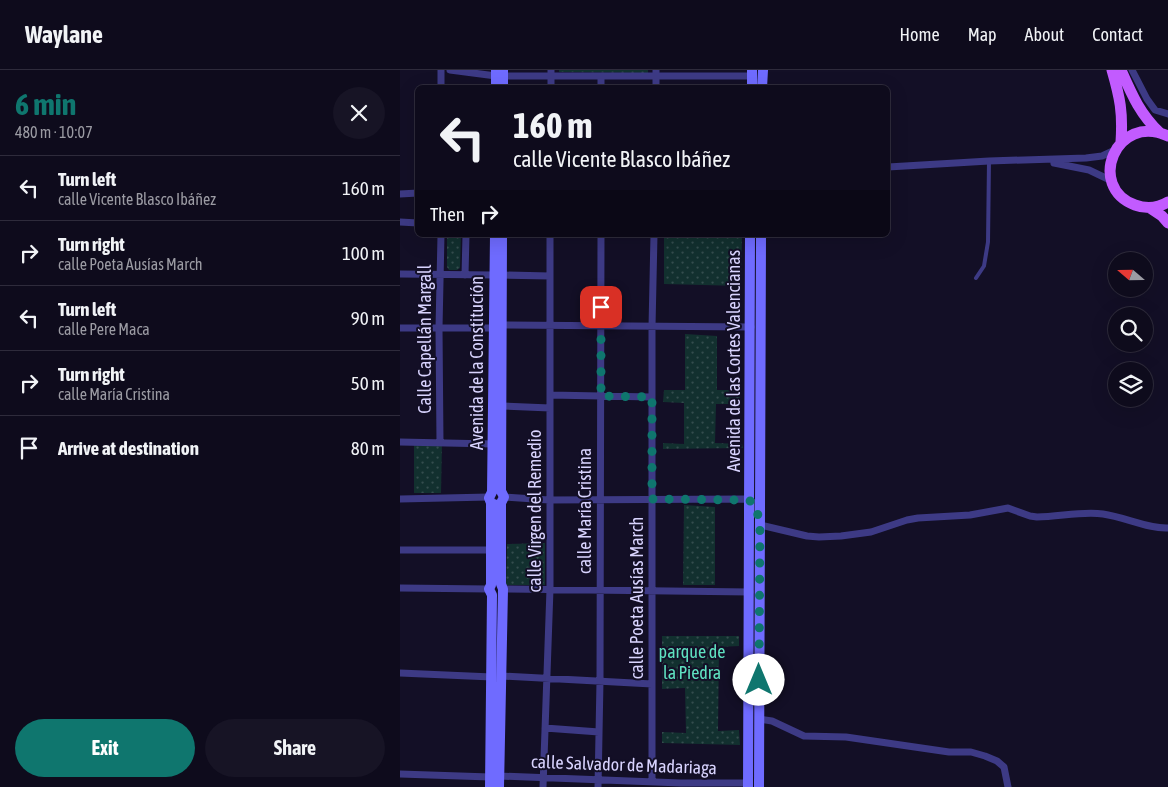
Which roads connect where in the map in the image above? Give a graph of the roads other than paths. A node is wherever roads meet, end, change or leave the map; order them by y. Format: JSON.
{"nodes":[{"id":1,"x":441,"y":70,"type":"edge"},
{"id":2,"x":450,"y":70,"type":"edge"},
{"id":3,"x":763,"y":70,"type":"edge"},
{"id":4,"x":1112,"y":70,"type":"edge"},
{"id":5,"x":1121,"y":70,"type":"edge"},
{"id":6,"x":1132,"y":70,"type":"edge"},
{"id":7,"x":499,"y":73,"type":"edge"},
{"id":8,"x":551,"y":73,"type":"edge"},
{"id":9,"x":656,"y":73,"type":"edge"},
{"id":10,"x":752,"y":73,"type":"edge"},
{"id":11,"x":602,"y":76,"type":"junction"},
{"id":12,"x":441,"y":85,"type":"edge"},
{"id":13,"x":601,"y":85,"type":"edge"},
{"id":14,"x":762,"y":85,"type":"edge"},
{"id":15,"x":1168,"y":114,"type":"edge"},
{"id":16,"x":1164,"y":135,"type":"edge"},
{"id":17,"x":1118,"y":146,"type":"junction"},
{"id":18,"x":1024,"y":160,"type":"junction"},
{"id":19,"x":990,"y":161,"type":"junction"},
{"id":20,"x":890,"y":167,"type":"edge"},
{"id":21,"x":1112,"y":181,"type":"junction"},
{"id":22,"x":415,"y":192,"type":"edge"},
{"id":23,"x":400,"y":194,"type":"edge"},
{"id":24,"x":1168,"y":202,"type":"edge"},
{"id":25,"x":1150,"y":208,"type":"junction"},
{"id":26,"x":400,"y":222,"type":"edge"},
{"id":27,"x":415,"y":222,"type":"edge"},
{"id":28,"x":1168,"y":223,"type":"edge"},
{"id":29,"x":441,"y":237,"type":"edge"},
{"id":30,"x":466,"y":237,"type":"edge"},
{"id":31,"x":495,"y":237,"type":"edge"},
{"id":32,"x":502,"y":237,"type":"edge"},
{"id":33,"x":550,"y":237,"type":"edge"},
{"id":34,"x":601,"y":237,"type":"edge"},
{"id":35,"x":654,"y":237,"type":"edge"},
{"id":36,"x":750,"y":237,"type":"edge"},
{"id":37,"x":761,"y":237,"type":"edge"},
{"id":38,"x":400,"y":274,"type":"edge"},
{"id":39,"x":440,"y":274,"type":"junction"},
{"id":40,"x":465,"y":275,"type":"junction"},
{"id":41,"x":498,"y":275,"type":"junction"},
{"id":42,"x":550,"y":276,"type":"junction"},
{"id":43,"x":976,"y":278,"type":"dead end"},
{"id":44,"x":601,"y":325,"type":"junction"},
{"id":45,"x":498,"y":326,"type":"junction"},
{"id":46,"x":550,"y":326,"type":"junction"},
{"id":47,"x":652,"y":327,"type":"junction"},
{"id":48,"x":751,"y":327,"type":"junction"},
{"id":49,"x":400,"y":328,"type":"edge"},
{"id":50,"x":439,"y":328,"type":"junction"},
{"id":51,"x":550,"y":395,"type":"junction"},
{"id":52,"x":601,"y":396,"type":"junction"},
{"id":53,"x":652,"y":397,"type":"junction"},
{"id":54,"x":501,"y":406,"type":"junction"},
{"id":55,"x":550,"y":408,"type":"junction"},
{"id":56,"x":400,"y":442,"type":"edge"},
{"id":57,"x":440,"y":443,"type":"junction"},
{"id":58,"x":493,"y":444,"type":"junction"},
{"id":59,"x":496,"y":497,"type":"junction"},
{"id":60,"x":400,"y":499,"type":"edge"},
{"id":61,"x":652,"y":499,"type":"junction"},
{"id":62,"x":549,"y":500,"type":"junction"},
{"id":63,"x":600,"y":500,"type":"junction"},
{"id":64,"x":750,"y":500,"type":"junction"},
{"id":65,"x":760,"y":525,"type":"junction"},
{"id":66,"x":1168,"y":528,"type":"edge"},
{"id":67,"x":400,"y":550,"type":"edge"},
{"id":68,"x":491,"y":550,"type":"junction"},
{"id":69,"x":400,"y":588,"type":"edge"},
{"id":70,"x":496,"y":589,"type":"junction"},
{"id":71,"x":550,"y":589,"type":"junction"},
{"id":72,"x":600,"y":591,"type":"junction"},
{"id":73,"x":652,"y":591,"type":"junction"},
{"id":74,"x":750,"y":592,"type":"junction"},
{"id":75,"x":400,"y":673,"type":"edge"},
{"id":76,"x":497,"y":677,"type":"junction"},
{"id":77,"x":547,"y":678,"type":"junction"},
{"id":78,"x":600,"y":681,"type":"junction"},
{"id":79,"x":652,"y":684,"type":"junction"},
{"id":80,"x":759,"y":718,"type":"junction"},
{"id":81,"x":545,"y":728,"type":"junction"},
{"id":82,"x":599,"y":732,"type":"junction"},
{"id":83,"x":400,"y":774,"type":"edge"},
{"id":84,"x":544,"y":778,"type":"junction"},
{"id":85,"x":598,"y":778,"type":"junction"},
{"id":86,"x":493,"y":780,"type":"edge"},
{"id":87,"x":652,"y":781,"type":"junction"},
{"id":88,"x":681,"y":785,"type":"edge"},
{"id":89,"x":748,"y":785,"type":"edge"},
{"id":90,"x":498,"y":787,"type":"edge"},
{"id":91,"x":543,"y":787,"type":"edge"},
{"id":92,"x":598,"y":787,"type":"edge"},
{"id":93,"x":759,"y":787,"type":"edge"},
{"id":94,"x":1008,"y":787,"type":"edge"}],
"edges":[{"from":1,"to":12,"type":"street"},
{"from":2,"to":7,"type":"street"},
{"from":3,"to":14,"type":"street"},
{"from":4,"to":17,"type":"main road"},
{"from":5,"to":16,"type":"main road"},
{"from":6,"to":15,"type":"street"},
{"from":7,"to":8,"type":"street"},
{"from":8,"to":11,"type":"street"},
{"from":9,"to":10,"type":"street"},
{"from":9,"to":11,"type":"street"},
{"from":11,"to":13,"type":"street"},
{"from":16,"to":17,"type":"main road"},
{"from":17,"to":18,"type":"street"},
{"from":17,"to":21,"type":"main road"},
{"from":18,"to":19,"type":"street"},
{"from":18,"to":21,"type":"street"},
{"from":19,"to":20,"type":"street"},
{"from":19,"to":43,"type":"lane"},
{"from":21,"to":25,"type":"main road"},
{"from":22,"to":23,"type":"street"},
{"from":24,"to":25,"type":"main road"},
{"from":25,"to":28,"type":"main road"},
{"from":26,"to":27,"type":"street"},
{"from":29,"to":39,"type":"street","name":"Calle Capellán Margall"},
{"from":30,"to":40,"type":"street"},
{"from":31,"to":41,"type":"street","name":"Avenida de la Constitución"},
{"from":32,"to":41,"type":"street","name":"Avenida de la Constitución"},
{"from":33,"to":42,"type":"street","name":"calle Virgen del Remedio"},
{"from":34,"to":44,"type":"street","name":"calle María Cristina"},
{"from":35,"to":47,"type":"street","name":"calle Poeta Ausías March"},
{"from":36,"to":48,"type":"street","name":"Avenida de las Cortes Valencianas"},
{"from":37,"to":65,"type":"street","name":"Avenida de las Cortes Valencianas"},
{"from":38,"to":39,"type":"street"},
{"from":39,"to":40,"type":"street"},
{"from":39,"to":50,"type":"street","name":"Calle Capellán Margall"},
{"from":40,"to":41,"type":"street"},
{"from":41,"to":42,"type":"street"},
{"from":41,"to":45,"type":"street","name":"Avenida de la Constitución"},
{"from":42,"to":46,"type":"street","name":"calle Virgen del Remedio"},
{"from":44,"to":46,"type":"street"},
{"from":44,"to":47,"type":"street"},
{"from":44,"to":52,"type":"street","name":"calle María Cristina"},
{"from":45,"to":46,"type":"street"},
{"from":45,"to":50,"type":"street"},
{"from":45,"to":54,"type":"street","name":"Avenida de la Constitución"},
{"from":45,"to":58,"type":"street","name":"Avenida de la Constitución"},
{"from":46,"to":51,"type":"street","name":"calle Virgen del Remedio"},
{"from":47,"to":48,"type":"street"},
{"from":47,"to":53,"type":"street","name":"calle Poeta Ausías March"},
{"from":48,"to":64,"type":"street","name":"Avenida de las Cortes Valencianas"},
{"from":49,"to":50,"type":"street"},
{"from":50,"to":57,"type":"street","name":"Calle Capellán Margall"},
{"from":51,"to":52,"type":"street"},
{"from":51,"to":55,"type":"street","name":"calle Virgen del Remedio"},
{"from":52,"to":53,"type":"street"},
{"from":52,"to":63,"type":"street","name":"calle María Cristina"},
{"from":53,"to":61,"type":"street","name":"calle Poeta Ausías March"},
{"from":54,"to":55,"type":"street"},
{"from":54,"to":59,"type":"street","name":"Avenida de la Constitución"},
{"from":55,"to":62,"type":"street","name":"calle Virgen del Remedio"},
{"from":56,"to":57,"type":"street"},
{"from":57,"to":58,"type":"street"},
{"from":58,"to":59,"type":"street","name":"Avenida de la Constitución"},
{"from":59,"to":60,"type":"street"},
{"from":59,"to":62,"type":"street"},
{"from":59,"to":68,"type":"street","name":"Avenida de la Constitución"},
{"from":59,"to":70,"type":"street","name":"Avenida de la Constitución"},
{"from":61,"to":63,"type":"street"},
{"from":61,"to":64,"type":"street"},
{"from":61,"to":73,"type":"street","name":"calle Poeta Ausías March"},
{"from":62,"to":63,"type":"street"},
{"from":62,"to":71,"type":"street","name":"calle Virgen del Remedio"},
{"from":63,"to":72,"type":"street","name":"calle María Cristina"},
{"from":64,"to":65,"type":"street"},
{"from":64,"to":74,"type":"street","name":"Avenida de las Cortes Valencianas"},
{"from":65,"to":66,"type":"street"},
{"from":65,"to":80,"type":"street","name":"Avenida de las Cortes Valencianas"},
{"from":67,"to":68,"type":"street"},
{"from":68,"to":70,"type":"street","name":"Avenida de la Constitución"},
{"from":69,"to":70,"type":"street"},
{"from":70,"to":71,"type":"street"},
{"from":70,"to":76,"type":"street","name":"Avenida de la Constitución"},
{"from":71,"to":72,"type":"street"},
{"from":71,"to":77,"type":"street","name":"calle Virgen del Remedio"},
{"from":72,"to":73,"type":"street"},
{"from":72,"to":78,"type":"street","name":"calle María Cristina"},
{"from":73,"to":74,"type":"street"},
{"from":73,"to":79,"type":"street","name":"calle Poeta Ausías March"},
{"from":74,"to":89,"type":"street","name":"Avenida de las Cortes Valencianas"},
{"from":75,"to":76,"type":"street"},
{"from":76,"to":77,"type":"street"},
{"from":76,"to":86,"type":"street","name":"Avenida de la Constitución"},
{"from":77,"to":78,"type":"street"},
{"from":77,"to":81,"type":"street","name":"calle Virgen del Remedio"},
{"from":78,"to":79,"type":"street"},
{"from":78,"to":82,"type":"street","name":"calle María Cristina"},
{"from":79,"to":87,"type":"street","name":"calle Poeta Ausías March"},
{"from":80,"to":93,"type":"street","name":"Avenida de las Cortes Valencianas"},
{"from":80,"to":94,"type":"street"},
{"from":81,"to":82,"type":"street"},
{"from":81,"to":84,"type":"street","name":"calle Virgen del Remedio"},
{"from":82,"to":85,"type":"street","name":"calle María Cristina"},
{"from":83,"to":86,"type":"street","name":"calle Salvador de Madariaga"},
{"from":84,"to":85,"type":"street","name":"calle Salvador de Madariaga"},
{"from":84,"to":86,"type":"street","name":"calle Salvador de Madariaga"},
{"from":84,"to":91,"type":"street","name":"calle Virgen del Remedio"},
{"from":85,"to":87,"type":"street","name":"calle Salvador de Madariaga"},
{"from":85,"to":92,"type":"street","name":"calle María Cristina"},
{"from":86,"to":90,"type":"street","name":"Avenida de la Constitución"},
{"from":87,"to":88,"type":"street","name":"calle Salvador de Madariaga"},
{"from":88,"to":89,"type":"street","name":"calle Salvador de Madariaga"}]}
